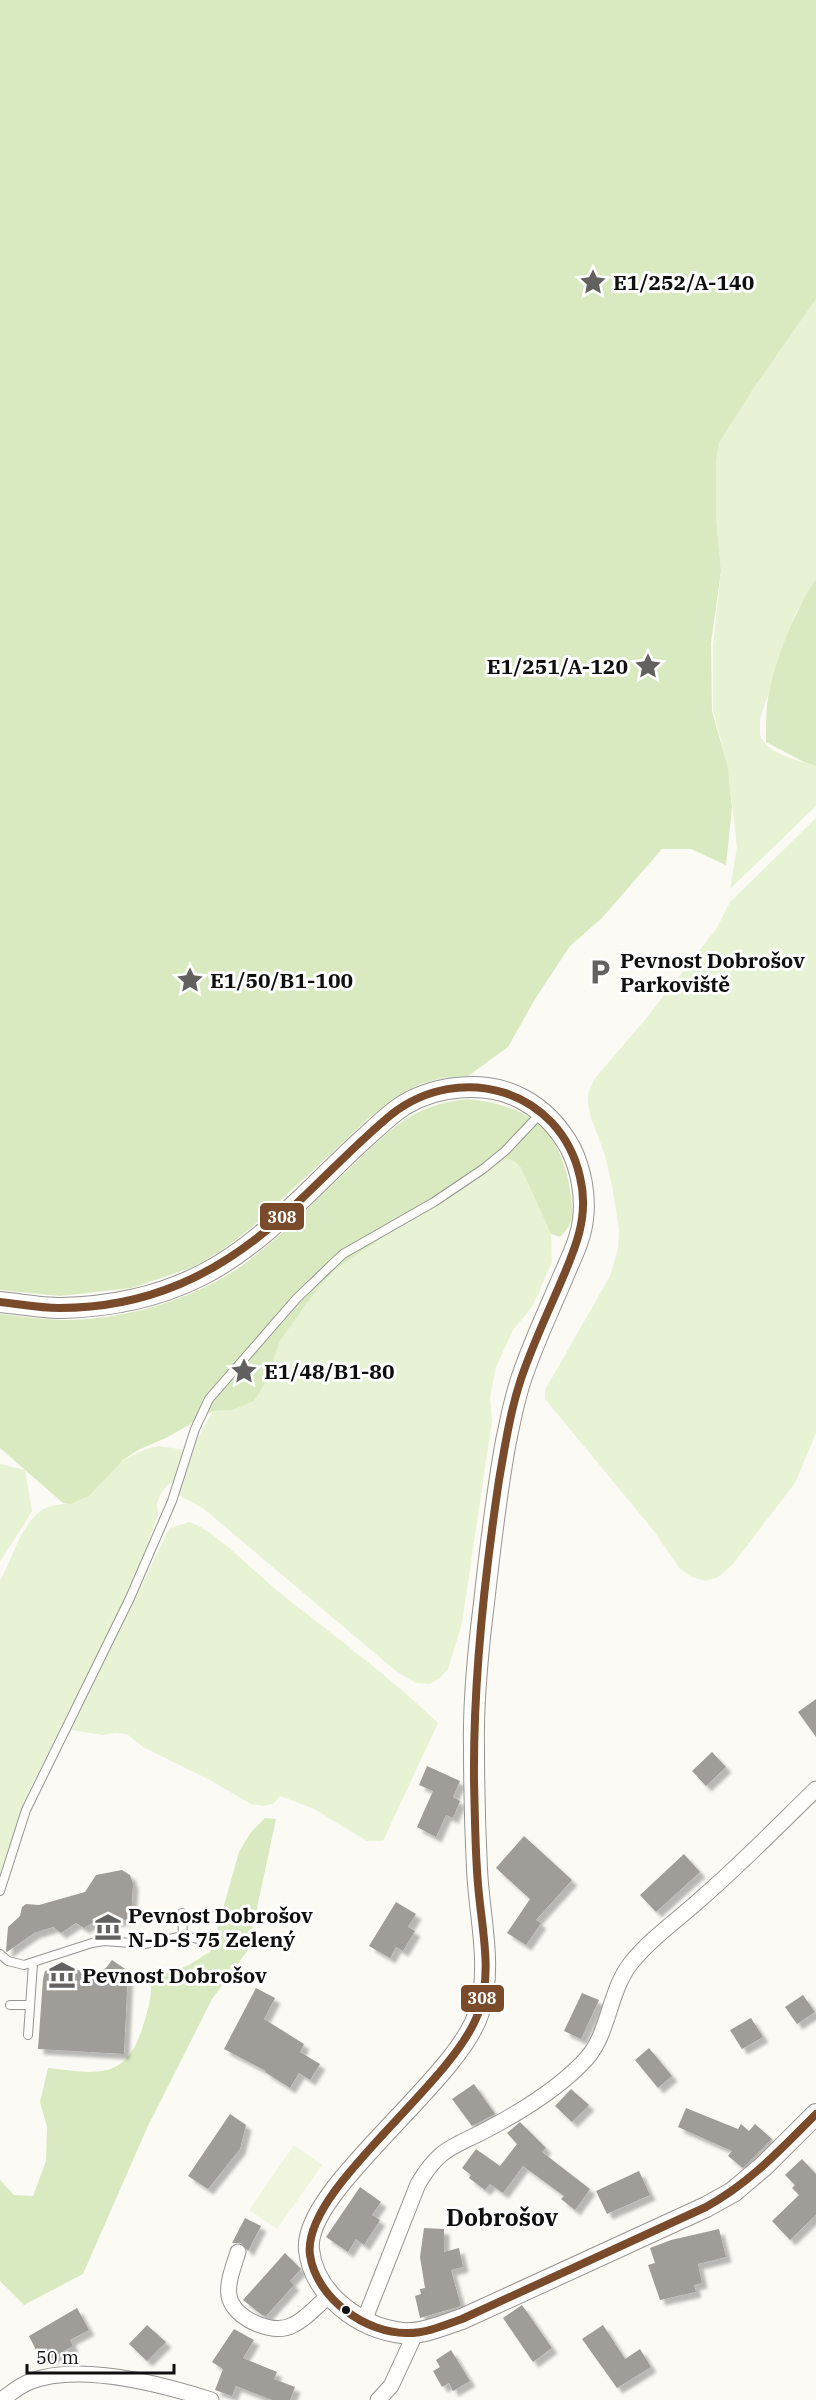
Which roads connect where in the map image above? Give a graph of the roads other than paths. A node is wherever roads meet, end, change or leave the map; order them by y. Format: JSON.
{"nodes":[{"id":1,"x":543,"y":1112,"type":"junction"},
{"id":2,"x":0,"y":1302,"type":"edge"},
{"id":3,"x":816,"y":1789,"type":"edge"},
{"id":4,"x":0,"y":1891,"type":"edge"},
{"id":5,"x":182,"y":1913,"type":"dead end"},
{"id":6,"x":183,"y":1936,"type":"junction"},
{"id":7,"x":204,"y":1940,"type":"dead end"},
{"id":8,"x":0,"y":1954,"type":"edge"},
{"id":9,"x":33,"y":1964,"type":"junction"},
{"id":10,"x":10,"y":2005,"type":"dead end"},
{"id":11,"x":30,"y":2006,"type":"junction"},
{"id":12,"x":28,"y":2035,"type":"dead end"},
{"id":13,"x":816,"y":2114,"type":"edge"},
{"id":14,"x":238,"y":2252,"type":"dead end"},
{"id":15,"x":329,"y":2295,"type":"junction"},
{"id":16,"x":364,"y":2321,"type":"junction"},
{"id":17,"x":416,"y":2332,"type":"junction"},
{"id":18,"x":1,"y":2400,"type":"edge"},
{"id":19,"x":211,"y":2400,"type":"edge"},
{"id":20,"x":378,"y":2400,"type":"edge"}],
"edges":[{"from":1,"to":2,"type":"street"},
{"from":1,"to":4,"type":"lane"},
{"from":1,"to":15,"type":"street"},
{"from":3,"to":16,"type":"street"},
{"from":5,"to":6,"type":"lane"},
{"from":6,"to":7,"type":"lane"},
{"from":6,"to":9,"type":"lane"},
{"from":8,"to":9,"type":"lane"},
{"from":9,"to":11,"type":"lane"},
{"from":10,"to":11,"type":"lane"},
{"from":11,"to":12,"type":"lane"},
{"from":13,"to":17,"type":"street"},
{"from":14,"to":15,"type":"street"},
{"from":15,"to":16,"type":"street"},
{"from":16,"to":17,"type":"street"},
{"from":17,"to":20,"type":"street"},
{"from":18,"to":19,"type":"street"}]}
